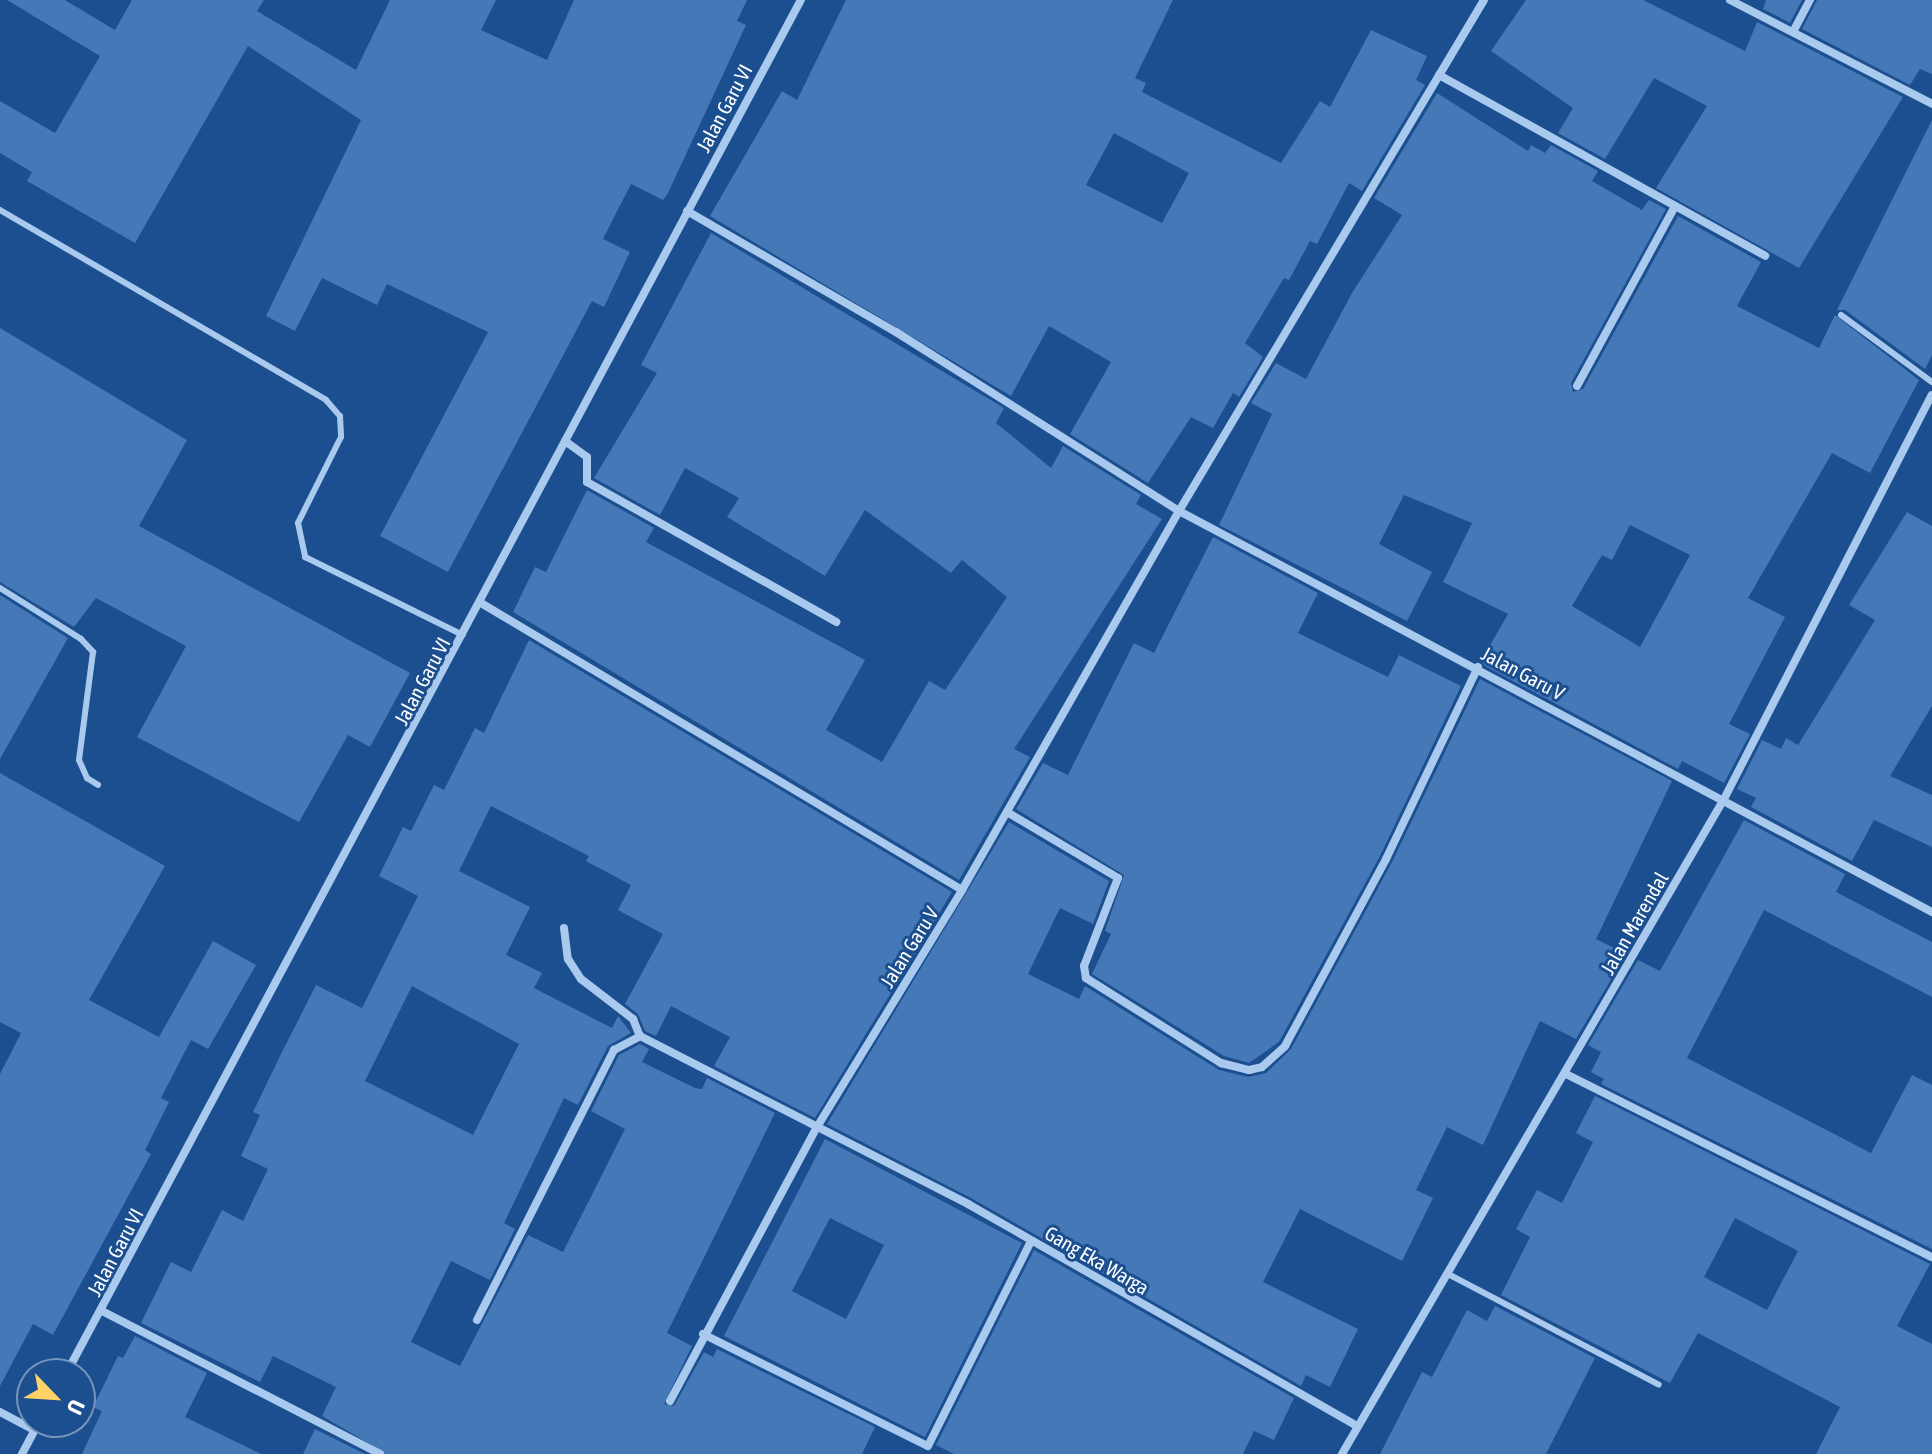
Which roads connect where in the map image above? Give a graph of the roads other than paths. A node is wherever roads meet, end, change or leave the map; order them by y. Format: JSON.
{"nodes":[{"id":1,"x":801,"y":0,"type":"edge"},
{"id":2,"x":1484,"y":0,"type":"edge"},
{"id":3,"x":1730,"y":0,"type":"edge"},
{"id":4,"x":1810,"y":0,"type":"edge"},
{"id":5,"x":1794,"y":30,"type":"junction"},
{"id":6,"x":1439,"y":75,"type":"junction"},
{"id":7,"x":1932,"y":104,"type":"edge"},
{"id":8,"x":1675,"y":206,"type":"junction"},
{"id":9,"x":0,"y":210,"type":"edge"},
{"id":10,"x":687,"y":211,"type":"junction"},
{"id":11,"x":1765,"y":256,"type":"dead end"},
{"id":12,"x":1841,"y":315,"type":"dead end"},
{"id":13,"x":1932,"y":382,"type":"edge"},
{"id":14,"x":1577,"y":386,"type":"dead end"},
{"id":15,"x":1932,"y":395,"type":"edge"},
{"id":16,"x":565,"y":441,"type":"junction"},
{"id":17,"x":1179,"y":511,"type":"junction"},
{"id":18,"x":0,"y":588,"type":"edge"},
{"id":19,"x":481,"y":603,"type":"junction"},
{"id":20,"x":836,"y":622,"type":"dead end"},
{"id":21,"x":464,"y":635,"type":"junction"},
{"id":22,"x":1478,"y":667,"type":"junction"},
{"id":23,"x":98,"y":785,"type":"dead end"},
{"id":24,"x":1724,"y":799,"type":"junction"},
{"id":25,"x":1007,"y":812,"type":"junction"},
{"id":26,"x":962,"y":890,"type":"junction"},
{"id":27,"x":1932,"y":912,"type":"edge"},
{"id":28,"x":564,"y":928,"type":"dead end"},
{"id":29,"x":640,"y":1036,"type":"junction"},
{"id":30,"x":1566,"y":1074,"type":"junction"},
{"id":31,"x":817,"y":1127,"type":"junction"},
{"id":32,"x":1031,"y":1241,"type":"junction"},
{"id":33,"x":1932,"y":1257,"type":"edge"},
{"id":34,"x":1448,"y":1274,"type":"junction"},
{"id":35,"x":102,"y":1311,"type":"junction"},
{"id":36,"x":477,"y":1320,"type":"dead end"},
{"id":37,"x":703,"y":1334,"type":"junction"},
{"id":38,"x":75,"y":1358,"type":"edge"},
{"id":39,"x":1659,"y":1385,"type":"dead end"},
{"id":40,"x":670,"y":1401,"type":"dead end"},
{"id":41,"x":1357,"y":1426,"type":"junction"},
{"id":42,"x":926,"y":1450,"type":"edge"},
{"id":43,"x":380,"y":1454,"type":"edge"},
{"id":44,"x":1342,"y":1454,"type":"edge"}],
"edges":[{"from":1,"to":10,"type":"street","name":"Jalan Garu VI"},
{"from":2,"to":6,"type":"street","name":"Jalan Garu V"},
{"from":3,"to":5,"type":"street"},
{"from":4,"to":5,"type":"street"},
{"from":5,"to":7,"type":"street"},
{"from":6,"to":8,"type":"street"},
{"from":6,"to":17,"type":"street","name":"Jalan Garu V"},
{"from":8,"to":11,"type":"street"},
{"from":8,"to":14,"type":"street"},
{"from":9,"to":21,"type":"lane"},
{"from":10,"to":16,"type":"street","name":"Jalan Garu VI"},
{"from":10,"to":17,"type":"street"},
{"from":12,"to":13,"type":"lane"},
{"from":15,"to":24,"type":"street","name":"Jalan Marendal"},
{"from":16,"to":19,"type":"street","name":"Jalan Garu VI"},
{"from":16,"to":20,"type":"street"},
{"from":17,"to":22,"type":"street","name":"Jalan Garu V"},
{"from":17,"to":25,"type":"street","name":"Jalan Garu V"},
{"from":18,"to":23,"type":"lane"},
{"from":19,"to":21,"type":"street","name":"Jalan Garu VI"},
{"from":19,"to":26,"type":"street"},
{"from":21,"to":35,"type":"street","name":"Jalan Garu VI"},
{"from":22,"to":24,"type":"street","name":"Jalan Garu V"},
{"from":22,"to":25,"type":"street"},
{"from":24,"to":27,"type":"street","name":"Jalan Garu V"},
{"from":24,"to":30,"type":"street","name":"Jalan Marendal"},
{"from":25,"to":26,"type":"street","name":"Jalan Garu V"},
{"from":26,"to":31,"type":"street","name":"Jalan Garu V"},
{"from":28,"to":29,"type":"street"},
{"from":29,"to":31,"type":"street","name":"Gang Eka Warga"},
{"from":29,"to":36,"type":"street"},
{"from":30,"to":33,"type":"street"},
{"from":30,"to":34,"type":"street","name":"Jalan Marendal"},
{"from":31,"to":32,"type":"street","name":"Gang Eka Warga"},
{"from":31,"to":37,"type":"street","name":"Jalan Garu V"},
{"from":32,"to":41,"type":"street","name":"Gang Eka Warga"},
{"from":32,"to":42,"type":"street"},
{"from":34,"to":39,"type":"lane"},
{"from":34,"to":41,"type":"street","name":"Jalan Marendal"},
{"from":35,"to":38,"type":"street","name":"Jalan Garu VI"},
{"from":35,"to":43,"type":"street"},
{"from":37,"to":40,"type":"street","name":"Jalan Garu V"},
{"from":37,"to":42,"type":"street"},
{"from":41,"to":44,"type":"street","name":"Jalan Marendal"}]}
